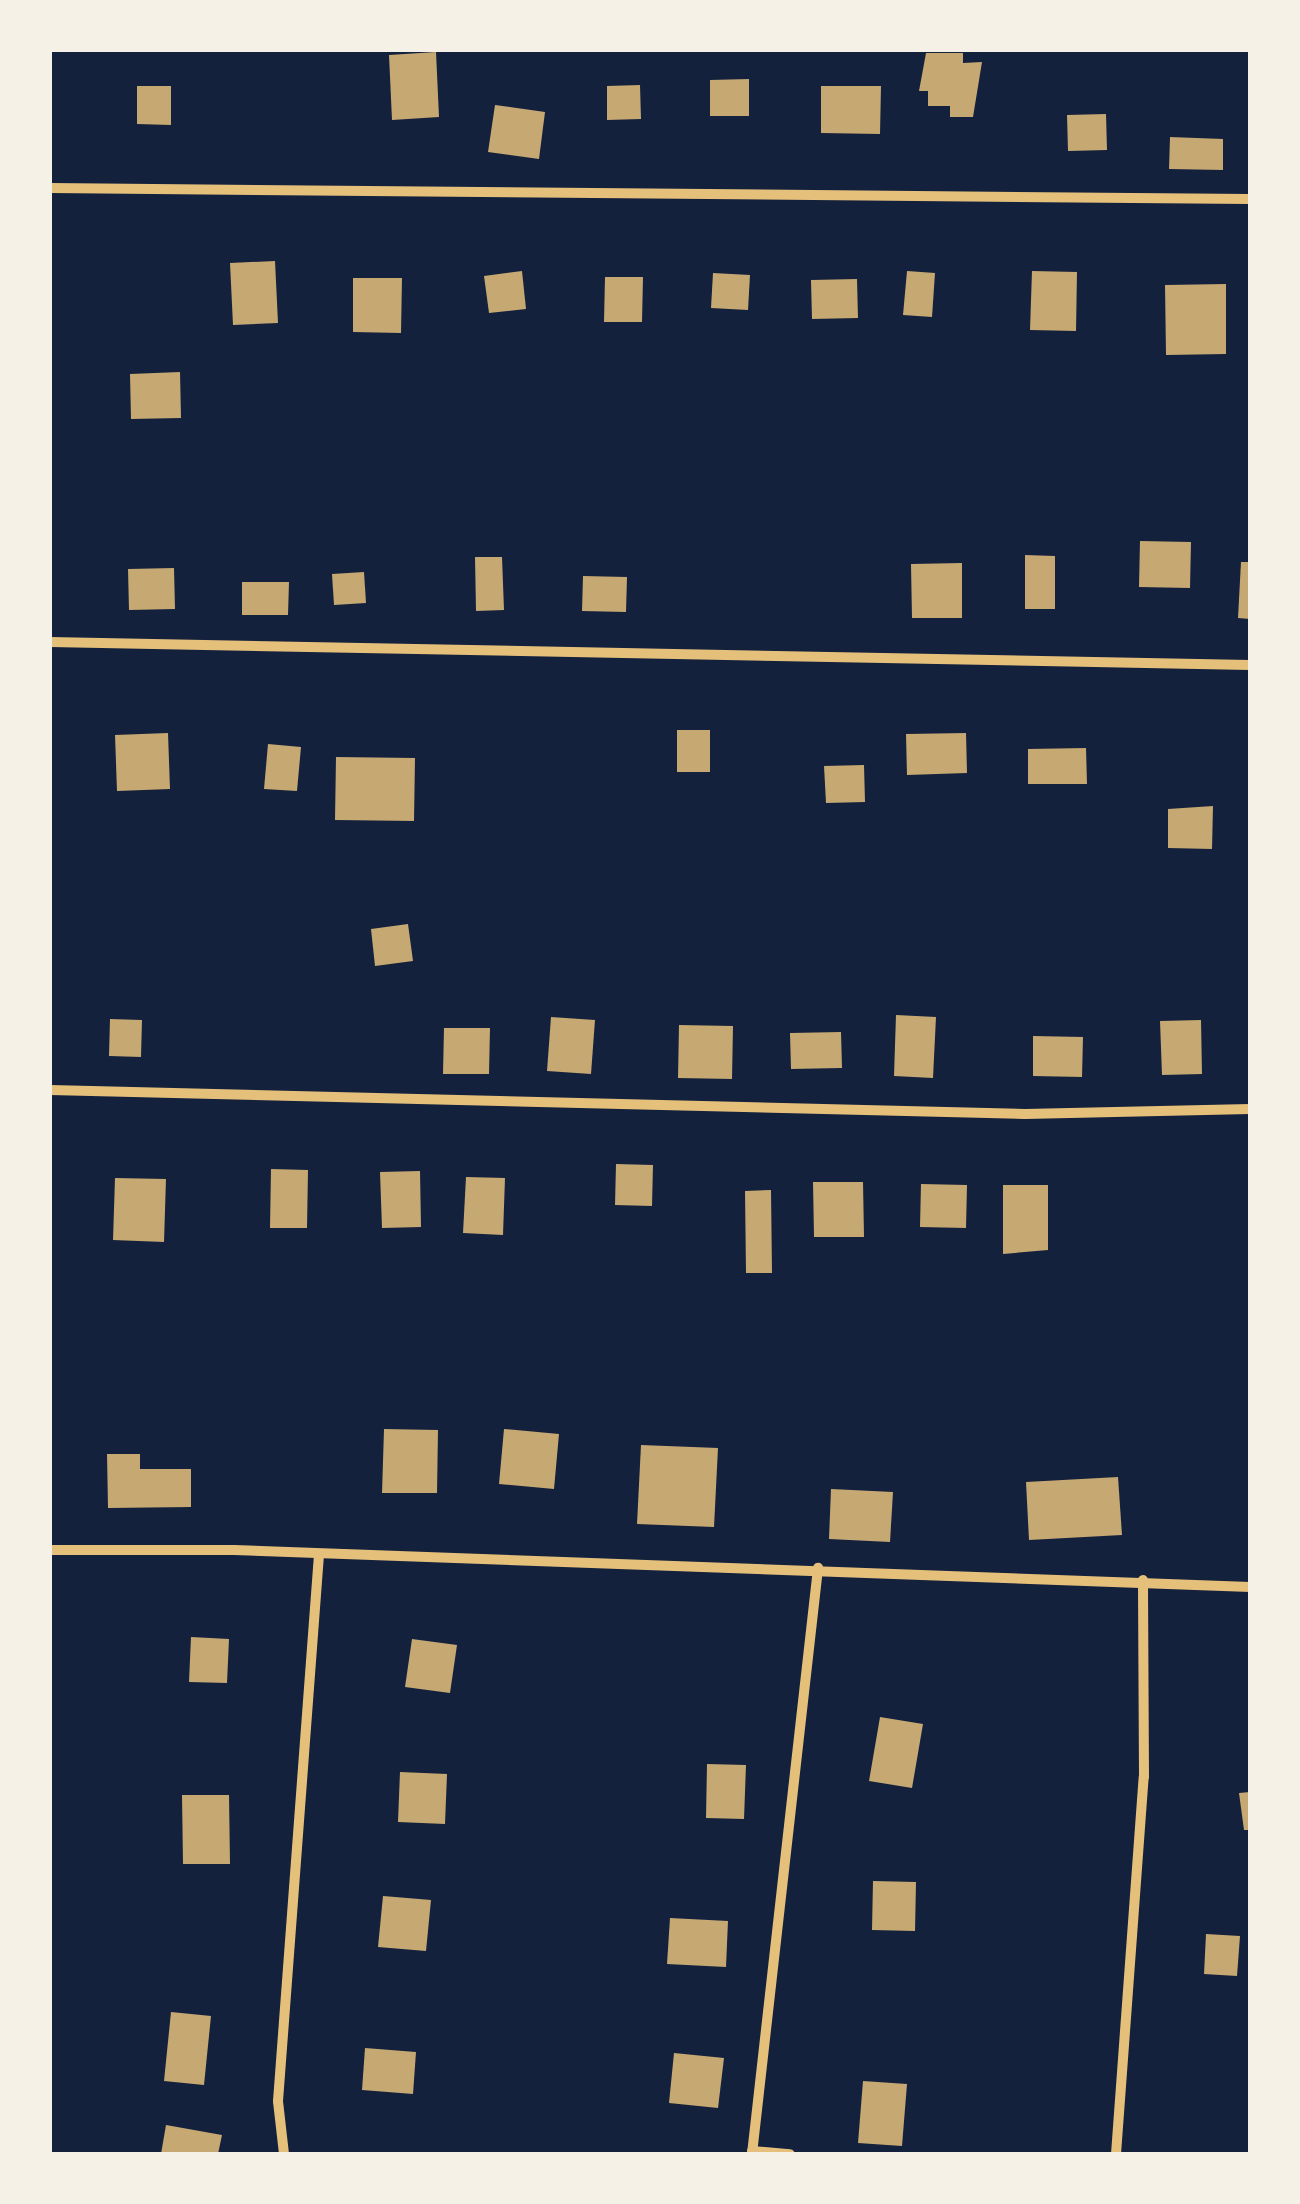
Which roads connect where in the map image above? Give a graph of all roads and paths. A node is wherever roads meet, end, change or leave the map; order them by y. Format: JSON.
{"nodes":[{"id":1,"x":50,"y":188,"type":"edge"},
{"id":2,"x":1250,"y":199,"type":"edge"},
{"id":3,"x":50,"y":642,"type":"edge"},
{"id":4,"x":1250,"y":664,"type":"edge"},
{"id":5,"x":50,"y":1090,"type":"edge"},
{"id":6,"x":1250,"y":1109,"type":"edge"},
{"id":7,"x":50,"y":1550,"type":"edge"},
{"id":8,"x":320,"y":1555,"type":"junction"},
{"id":9,"x":818,"y":1568,"type":"junction"},
{"id":10,"x":1143,"y":1580,"type":"junction"},
{"id":11,"x":1250,"y":1587,"type":"edge"},
{"id":12,"x":752,"y":2152,"type":"edge"},
{"id":13,"x":284,"y":2154,"type":"edge"},
{"id":14,"x":790,"y":2154,"type":"edge"},
{"id":15,"x":1116,"y":2154,"type":"edge"}],
"edges":[{"from":1,"to":2,"type":"street"},
{"from":3,"to":4,"type":"street"},
{"from":5,"to":6,"type":"street"},
{"from":7,"to":8,"type":"street"},
{"from":8,"to":9,"type":"street"},
{"from":8,"to":13,"type":"street"},
{"from":9,"to":10,"type":"street"},
{"from":9,"to":12,"type":"street"},
{"from":10,"to":11,"type":"street"},
{"from":10,"to":15,"type":"street"},
{"from":12,"to":14,"type":"street"}]}
